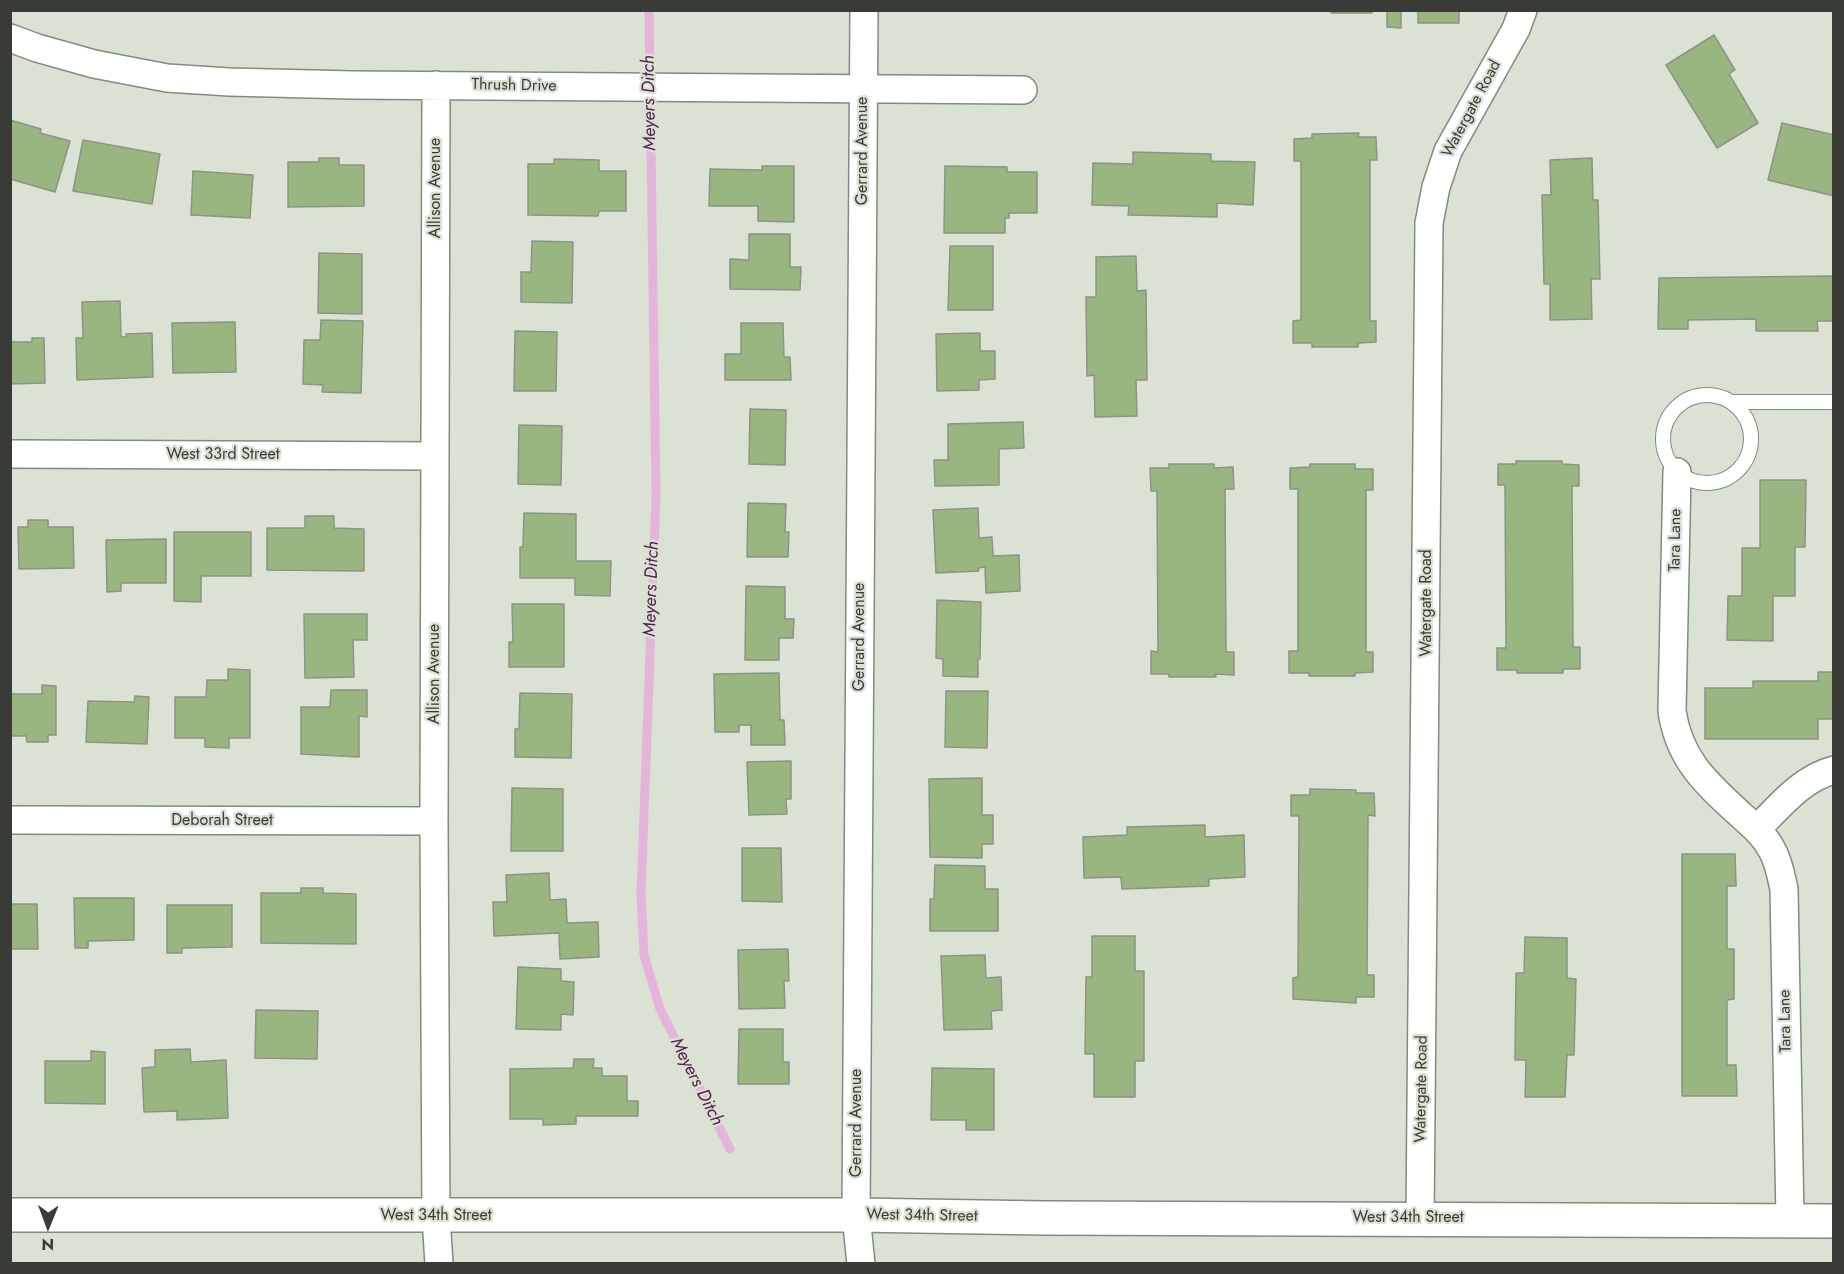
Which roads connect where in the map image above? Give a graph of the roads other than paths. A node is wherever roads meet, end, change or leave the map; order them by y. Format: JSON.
{"nodes":[{"id":1,"x":864,"y":10,"type":"edge"},
{"id":2,"x":1523,"y":10,"type":"edge"},
{"id":3,"x":10,"y":38,"type":"edge"},
{"id":4,"x":436,"y":85,"type":"junction"},
{"id":5,"x":863,"y":89,"type":"junction"},
{"id":6,"x":1023,"y":90,"type":"dead end"},
{"id":7,"x":1732,"y":402,"type":"junction"},
{"id":8,"x":1833,"y":402,"type":"edge"},
{"id":9,"x":10,"y":454,"type":"edge"},
{"id":10,"x":435,"y":456,"type":"junction"},
{"id":11,"x":1677,"y":472,"type":"junction"},
{"id":12,"x":1833,"y":770,"type":"edge"},
{"id":13,"x":10,"y":820,"type":"edge"},
{"id":14,"x":434,"y":821,"type":"junction"},
{"id":15,"x":1757,"y":829,"type":"junction"},
{"id":16,"x":10,"y":1215,"type":"edge"},
{"id":17,"x":856,"y":1215,"type":"junction"},
{"id":18,"x":436,"y":1216,"type":"junction"},
{"id":19,"x":1420,"y":1218,"type":"junction"},
{"id":20,"x":1790,"y":1221,"type":"junction"},
{"id":21,"x":1833,"y":1221,"type":"edge"},
{"id":22,"x":439,"y":1263,"type":"edge"},
{"id":23,"x":861,"y":1263,"type":"edge"}],
"edges":[{"from":1,"to":5,"type":"street","name":"Gerrard Avenue"},
{"from":2,"to":19,"type":"street","name":"Watergate Road"},
{"from":3,"to":4,"type":"street","name":"Thrush Drive"},
{"from":4,"to":5,"type":"street","name":"Thrush Drive"},
{"from":4,"to":10,"type":"street","name":"Allison Avenue"},
{"from":5,"to":6,"type":"street","name":"Thrush Drive"},
{"from":5,"to":17,"type":"street","name":"Gerrard Avenue"},
{"from":7,"to":8,"type":"lane"},
{"from":7,"to":11,"type":"lane"},
{"from":7,"to":11,"type":"lane"},
{"from":9,"to":10,"type":"street","name":"West 33rd Street"},
{"from":10,"to":14,"type":"street","name":"Allison Avenue"},
{"from":11,"to":15,"type":"street","name":"Tara Lane"},
{"from":12,"to":15,"type":"street"},
{"from":13,"to":14,"type":"street","name":"Deborah Street"},
{"from":14,"to":18,"type":"street","name":"Allison Avenue"},
{"from":15,"to":20,"type":"street","name":"Tara Lane"},
{"from":16,"to":18,"type":"street","name":"West 34th Street"},
{"from":17,"to":18,"type":"street","name":"West 34th Street"},
{"from":17,"to":19,"type":"street","name":"West 34th Street"},
{"from":17,"to":23,"type":"street","name":"Gerrard Avenue"},
{"from":18,"to":22,"type":"street","name":"Allison Avenue"},
{"from":19,"to":20,"type":"street","name":"West 34th Street"},
{"from":20,"to":21,"type":"street","name":"West 34th Street"}]}
